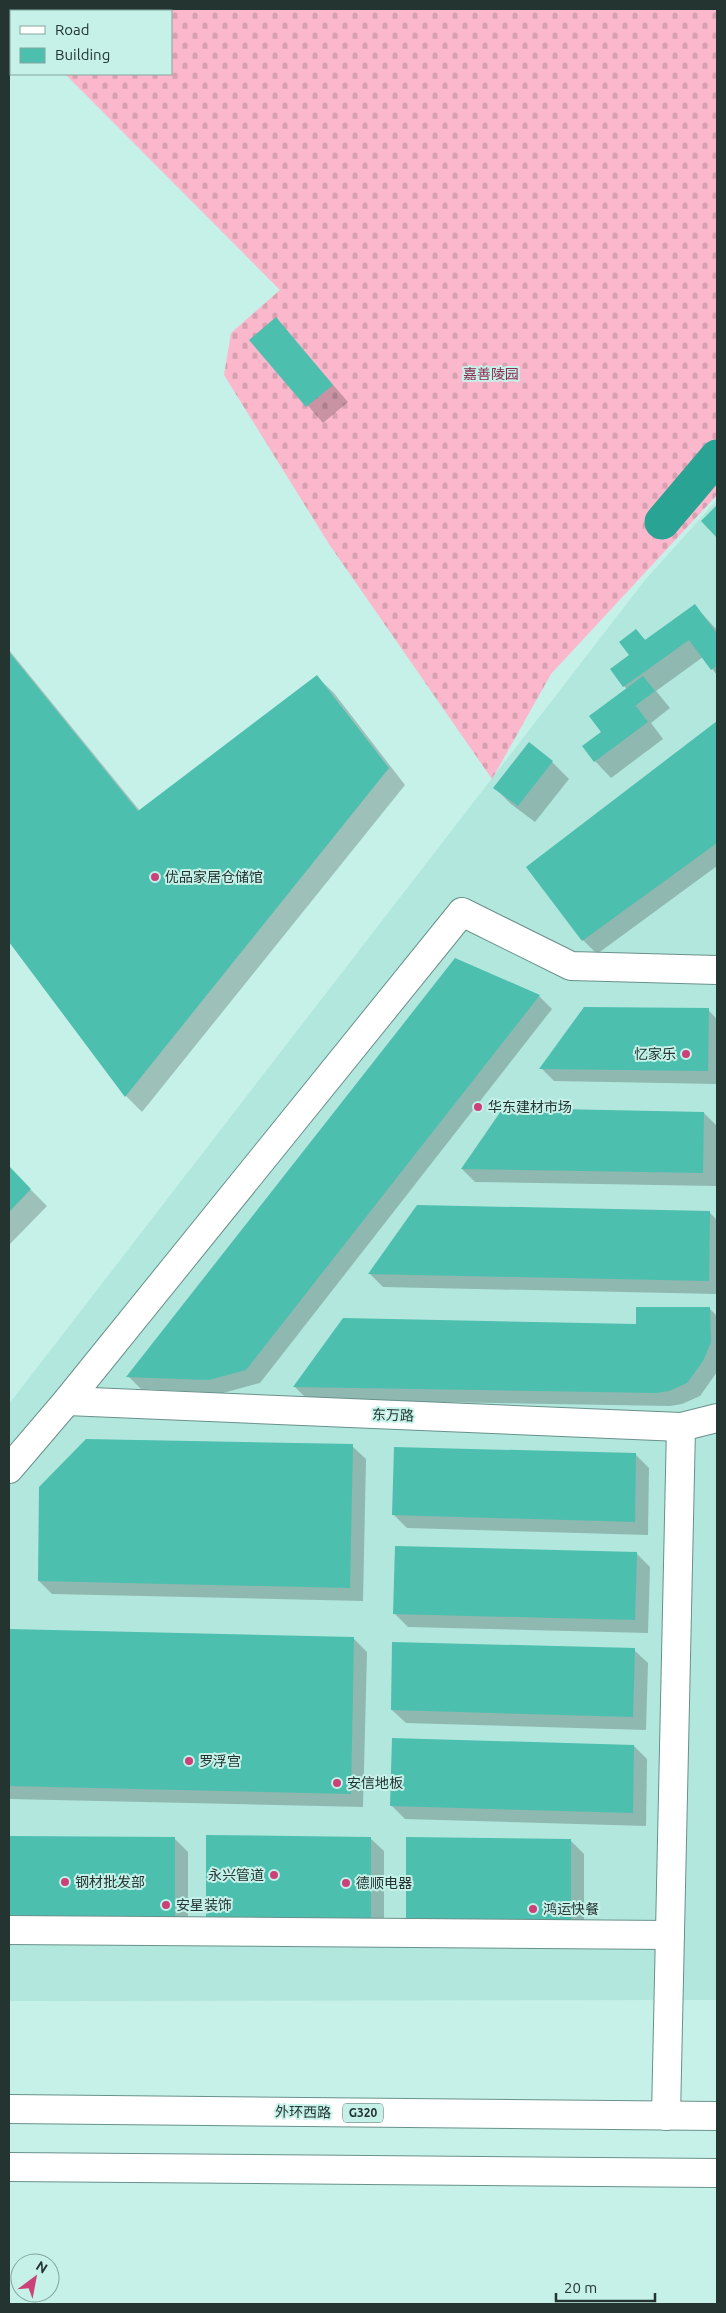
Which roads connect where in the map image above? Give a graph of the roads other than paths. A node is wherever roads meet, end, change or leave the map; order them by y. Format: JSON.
{"nodes":[{"id":1,"x":717,"y":970,"type":"edge"},
{"id":2,"x":67,"y":1401,"type":"junction"},
{"id":3,"x":717,"y":1418,"type":"edge"},
{"id":4,"x":680,"y":1427,"type":"junction"},
{"id":5,"x":9,"y":1469,"type":"edge"},
{"id":6,"x":9,"y":1930,"type":"edge"},
{"id":7,"x":670,"y":1935,"type":"junction"},
{"id":8,"x":9,"y":2109,"type":"edge"},
{"id":9,"x":666,"y":2116,"type":"junction"},
{"id":10,"x":717,"y":2116,"type":"edge"},
{"id":11,"x":9,"y":2167,"type":"edge"},
{"id":12,"x":717,"y":2173,"type":"edge"}],
"edges":[{"from":1,"to":2,"type":"main road"},
{"from":2,"to":4,"type":"main road","name":"东万路"},
{"from":2,"to":5,"type":"main road"},
{"from":3,"to":4,"type":"main road","name":"东万路"},
{"from":4,"to":7,"type":"main road"},
{"from":6,"to":7,"type":"main road"},
{"from":7,"to":9,"type":"main road"},
{"from":8,"to":9,"type":"main road","name":"外环西路","number":"G320"},
{"from":9,"to":10,"type":"main road","name":"外环西路","number":"G320"},
{"from":11,"to":12,"type":"main road"}]}
